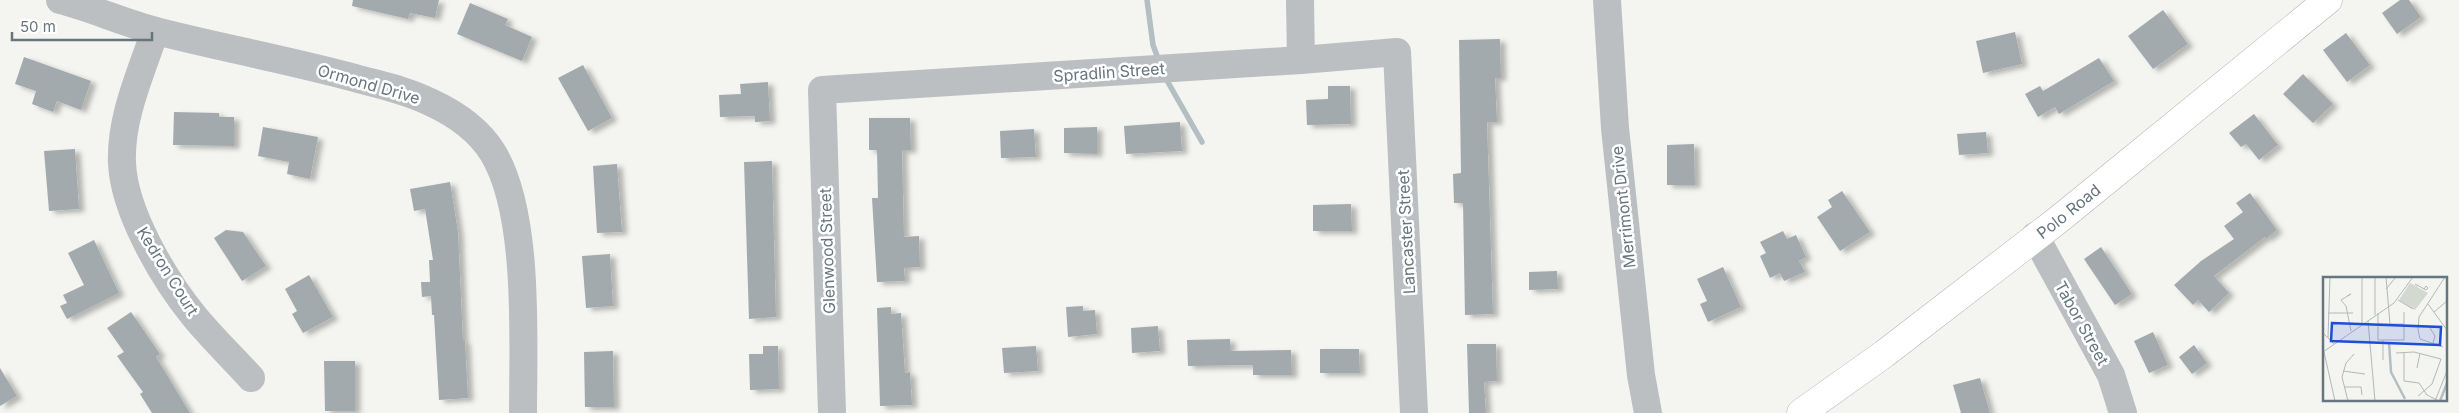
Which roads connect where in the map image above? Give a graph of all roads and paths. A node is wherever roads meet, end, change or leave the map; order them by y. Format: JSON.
{"nodes":[{"id":1,"x":1300,"y":0,"type":"edge"},
{"id":2,"x":1607,"y":0,"type":"edge"},
{"id":3,"x":2328,"y":0,"type":"edge"},
{"id":4,"x":69,"y":1,"type":"edge"},
{"id":5,"x":155,"y":31,"type":"junction"},
{"id":6,"x":1397,"y":52,"type":"joint"},
{"id":7,"x":1302,"y":60,"type":"junction"},
{"id":8,"x":822,"y":90,"type":"joint"},
{"id":9,"x":2035,"y":236,"type":"junction"},
{"id":10,"x":251,"y":378,"type":"dead end"},
{"id":11,"x":523,"y":413,"type":"edge"},
{"id":12,"x":832,"y":413,"type":"edge"},
{"id":13,"x":1414,"y":413,"type":"edge"},
{"id":14,"x":1648,"y":413,"type":"edge"},
{"id":15,"x":1801,"y":413,"type":"edge"},
{"id":16,"x":2123,"y":413,"type":"edge"}],
"edges":[{"from":1,"to":7,"type":"street"},
{"from":2,"to":14,"type":"street","name":"Merrimont Drive"},
{"from":3,"to":9,"type":"main road","name":"Polo Road"},
{"from":4,"to":5,"type":"street","name":"Ormond Drive"},
{"from":5,"to":10,"type":"street","name":"Kedron Court"},
{"from":5,"to":11,"type":"street","name":"Ormond Drive"},
{"from":6,"to":7,"type":"street","name":"Spradlin Street"},
{"from":6,"to":13,"type":"street","name":"Lancaster Street"},
{"from":7,"to":8,"type":"street","name":"Spradlin Street"},
{"from":8,"to":12,"type":"street","name":"Glenwood Street"},
{"from":9,"to":15,"type":"main road","name":"Polo Road"},
{"from":9,"to":16,"type":"street","name":"Tabor Street"}]}
